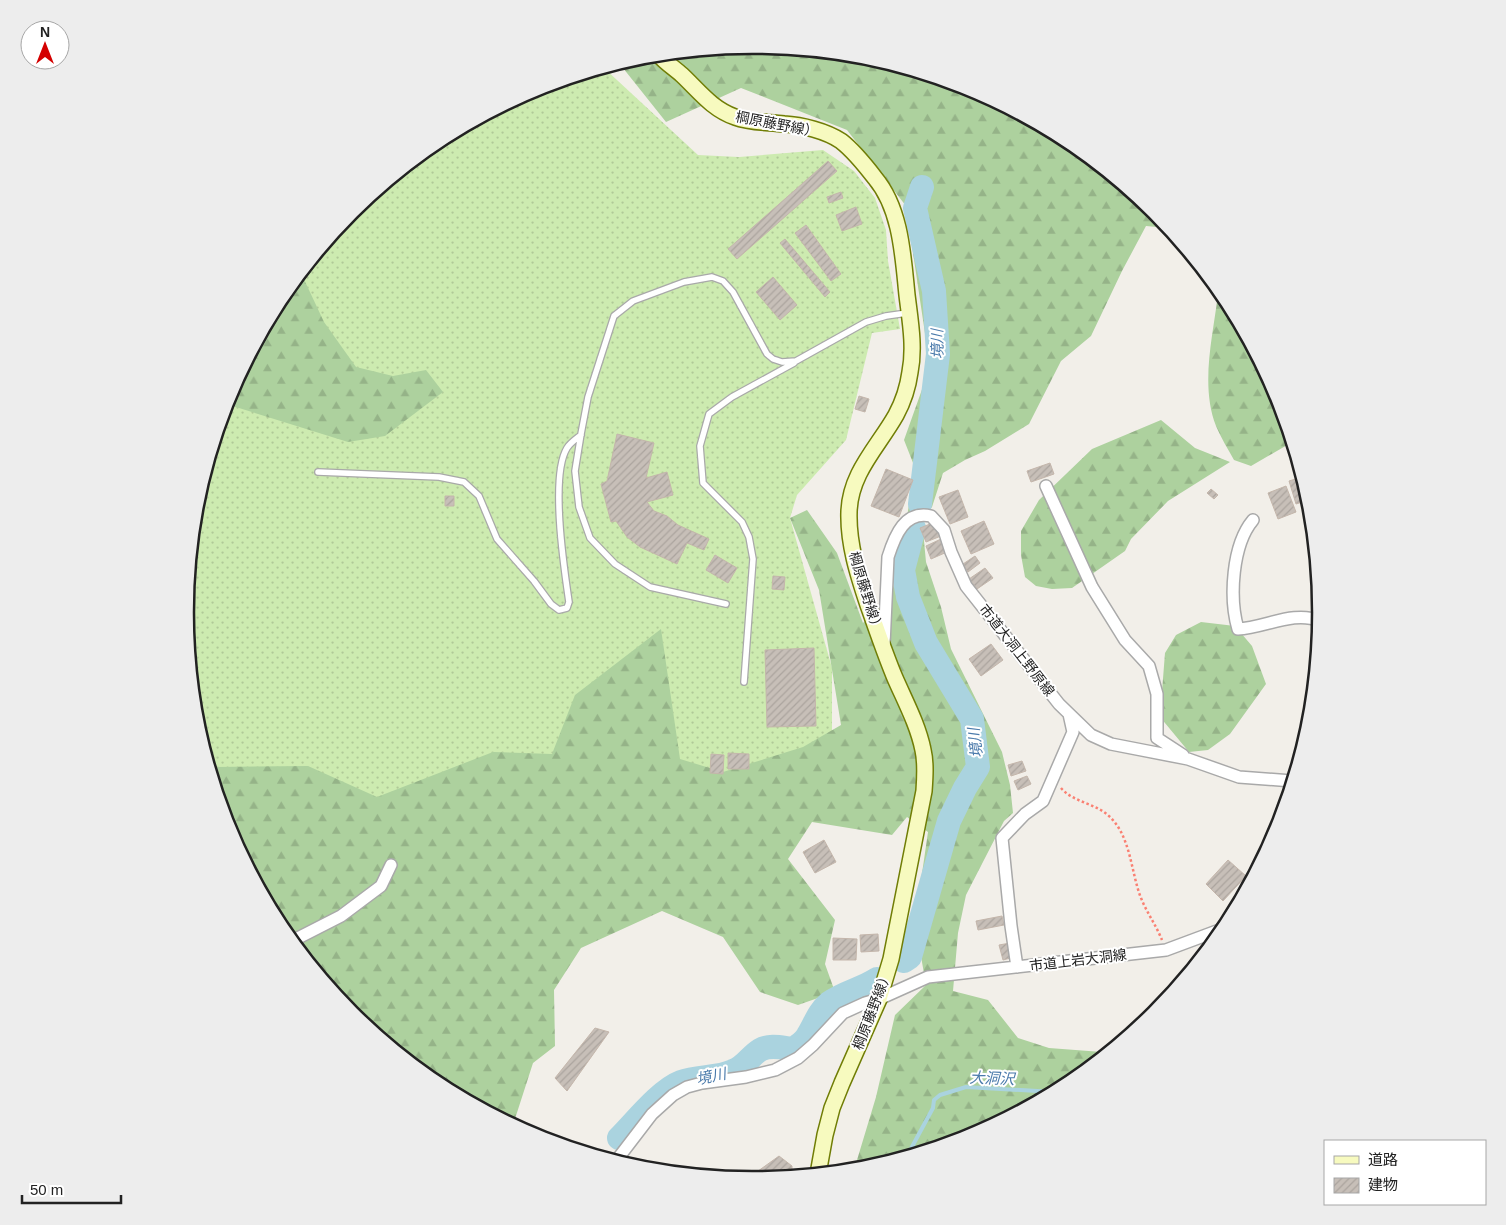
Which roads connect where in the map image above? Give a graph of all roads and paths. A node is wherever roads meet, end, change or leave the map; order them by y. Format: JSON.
{"nodes":[{"id":1,"x":666,"y":61,"type":"edge"},
{"id":2,"x":910,"y":313,"type":"junction"},
{"id":3,"x":796,"y":362,"type":"junction"},
{"id":4,"x":581,"y":434,"type":"junction"},
{"id":5,"x":318,"y":472,"type":"dead end"},
{"id":6,"x":1046,"y":486,"type":"dead end"},
{"id":7,"x":1253,"y":520,"type":"dead end"},
{"id":8,"x":726,"y":604,"type":"dead end"},
{"id":9,"x":1312,"y":620,"type":"edge"},
{"id":10,"x":883,"y":650,"type":"junction"},
{"id":11,"x":744,"y":682,"type":"dead end"},
{"id":12,"x":1069,"y":714,"type":"junction"},
{"id":13,"x":1188,"y":759,"type":"junction"},
{"id":14,"x":1058,"y":768,"type":"junction"},
{"id":15,"x":1286,"y":781,"type":"edge"},
{"id":16,"x":391,"y":865,"type":"dead end"},
{"id":17,"x":1210,"y":933,"type":"edge"},
{"id":18,"x":299,"y":938,"type":"edge"},
{"id":19,"x":1166,"y":950,"type":"junction"},
{"id":20,"x":1018,"y":967,"type":"junction"},
{"id":21,"x":879,"y":999,"type":"junction"},
{"id":22,"x":620,"y":1155,"type":"edge"},
{"id":23,"x":819,"y":1167,"type":"edge"}],
"edges":[{"from":1,"to":2,"type":"main road","name":"棡原藤野線）"},
{"from":2,"to":3,"type":"lane"},
{"from":2,"to":10,"type":"main road","name":"棡原藤野線）"},
{"from":3,"to":4,"type":"lane"},
{"from":3,"to":11,"type":"lane"},
{"from":4,"to":5,"type":"lane"},
{"from":4,"to":8,"type":"lane"},
{"from":6,"to":13,"type":"street"},
{"from":7,"to":9,"type":"street"},
{"from":10,"to":12,"type":"street","name":"市道大洞上野原線"},
{"from":10,"to":21,"type":"main road","name":"棡原藤野線）"},
{"from":12,"to":13,"type":"street","name":"市道大洞上野原線"},
{"from":12,"to":14,"type":"street"},
{"from":13,"to":15,"type":"street","name":"市道大洞上野原線"},
{"from":14,"to":19,"type":"path"},
{"from":14,"to":20,"type":"street"},
{"from":16,"to":18,"type":"street"},
{"from":17,"to":19,"type":"street","name":"市道上岩大洞線"},
{"from":19,"to":20,"type":"street","name":"市道上岩大洞線"},
{"from":20,"to":21,"type":"street","name":"市道上岩大洞線"},
{"from":21,"to":22,"type":"street","name":"市道上岩大洞線"},
{"from":21,"to":23,"type":"main road","name":"棡原藤野線）"}]}
